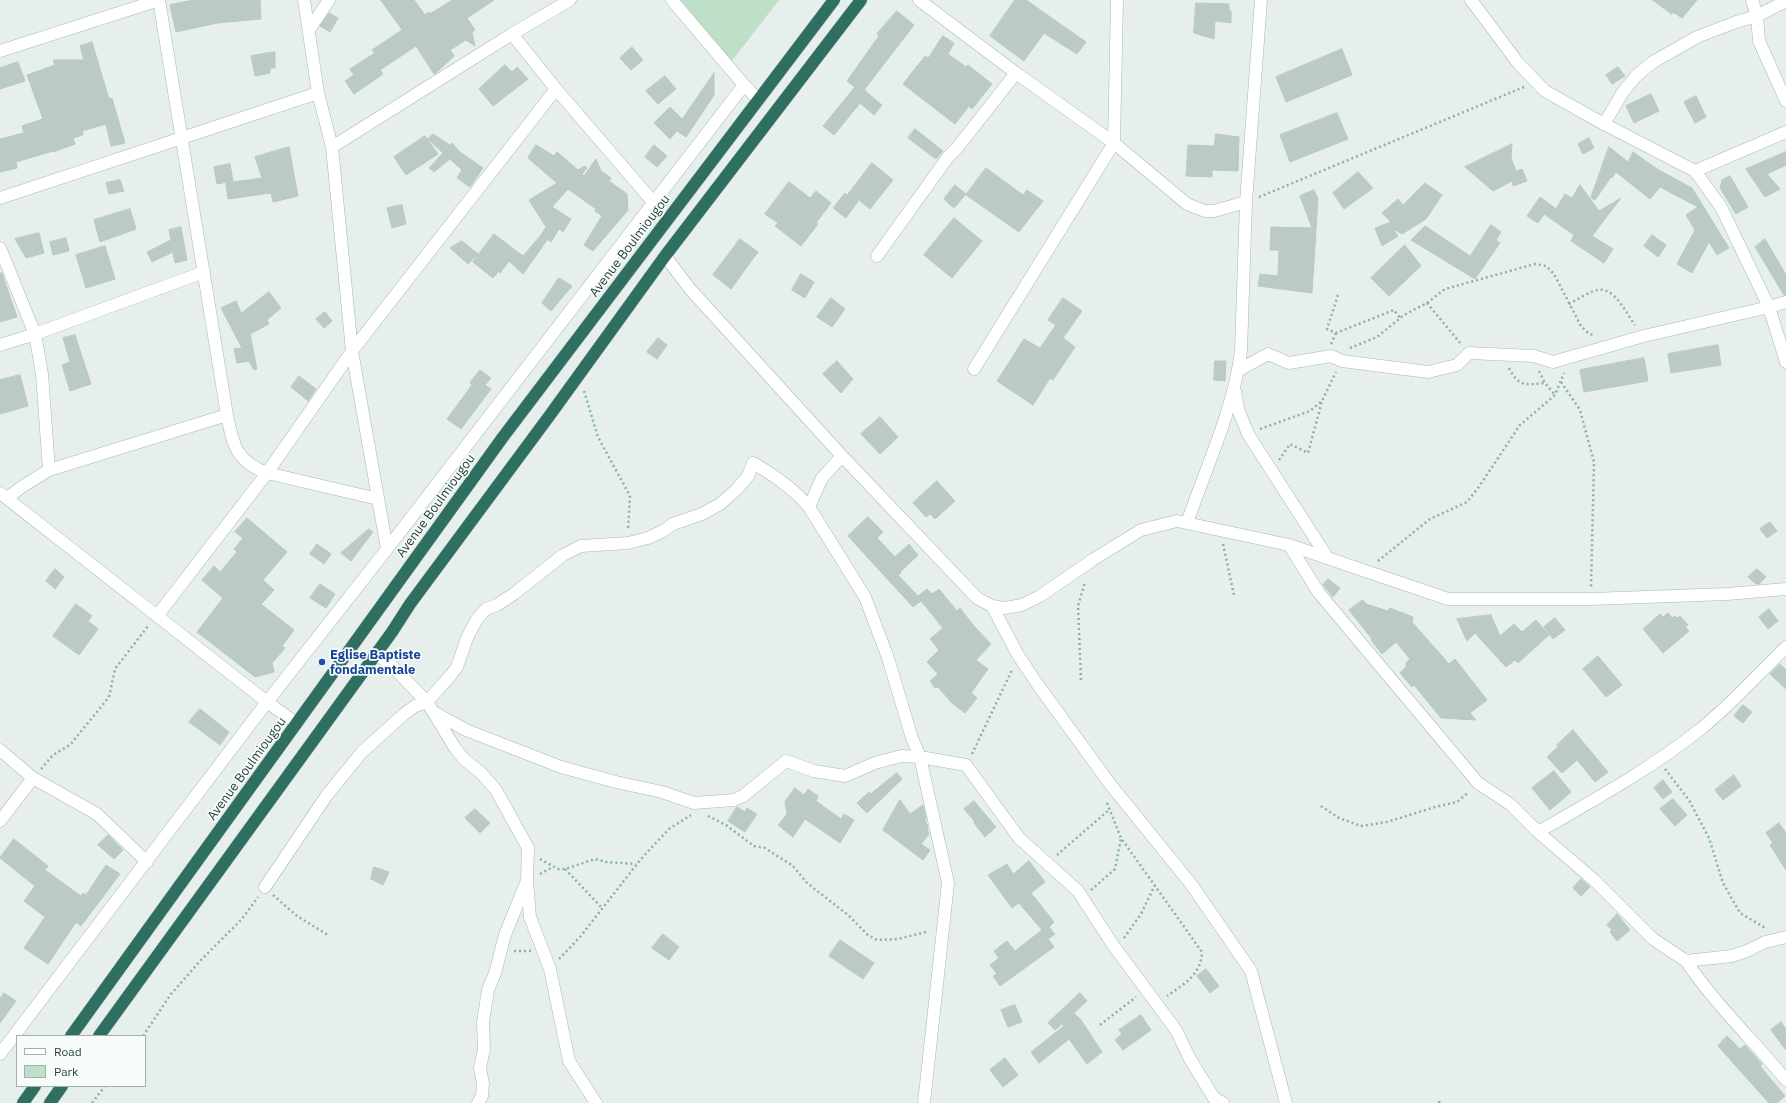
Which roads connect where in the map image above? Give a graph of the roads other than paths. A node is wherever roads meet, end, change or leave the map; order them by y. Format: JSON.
{"nodes":[{"id":1,"x":159,"y":0,"type":"edge"},
{"id":2,"x":304,"y":0,"type":"edge"},
{"id":3,"x":329,"y":0,"type":"edge"},
{"id":4,"x":570,"y":0,"type":"edge"},
{"id":5,"x":672,"y":0,"type":"edge"},
{"id":6,"x":834,"y":0,"type":"edge"},
{"id":7,"x":861,"y":0,"type":"edge"},
{"id":8,"x":919,"y":0,"type":"edge"},
{"id":9,"x":1117,"y":0,"type":"edge"},
{"id":10,"x":1261,"y":0,"type":"edge"},
{"id":11,"x":1471,"y":0,"type":"edge"},
{"id":12,"x":1752,"y":0,"type":"edge"},
{"id":13,"x":1786,"y":1,"type":"edge"},
{"id":14,"x":1757,"y":16,"type":"junction"},
{"id":15,"x":308,"y":30,"type":"junction"},
{"id":16,"x":512,"y":34,"type":"junction"},
{"id":17,"x":0,"y":51,"type":"edge"},
{"id":18,"x":1016,"y":73,"type":"junction"},
{"id":19,"x":744,"y":85,"type":"junction"},
{"id":20,"x":556,"y":89,"type":"junction"},
{"id":21,"x":318,"y":93,"type":"junction"},
{"id":22,"x":758,"y":99,"type":"junction"},
{"id":23,"x":1786,"y":101,"type":"edge"},
{"id":24,"x":1604,"y":124,"type":"junction"},
{"id":25,"x":1786,"y":132,"type":"edge"},
{"id":26,"x":182,"y":139,"type":"junction"},
{"id":27,"x":1114,"y":143,"type":"junction"},
{"id":28,"x":332,"y":147,"type":"junction"},
{"id":29,"x":1695,"y":171,"type":"junction"},
{"id":30,"x":0,"y":198,"type":"edge"},
{"id":31,"x":654,"y":202,"type":"junction"},
{"id":32,"x":1246,"y":202,"type":"junction"},
{"id":33,"x":0,"y":248,"type":"edge"},
{"id":34,"x":665,"y":256,"type":"junction"},
{"id":35,"x":877,"y":256,"type":"dead end"},
{"id":36,"x":204,"y":272,"type":"junction"},
{"id":37,"x":1786,"y":302,"type":"edge"},
{"id":38,"x":1769,"y":307,"type":"junction"},
{"id":39,"x":35,"y":334,"type":"junction"},
{"id":40,"x":0,"y":345,"type":"edge"},
{"id":41,"x":352,"y":351,"type":"junction"},
{"id":42,"x":1786,"y":362,"type":"edge"},
{"id":43,"x":974,"y":369,"type":"dead end"},
{"id":44,"x":1239,"y":370,"type":"junction"},
{"id":45,"x":1234,"y":389,"type":"junction"},
{"id":46,"x":227,"y":415,"type":"junction"},
{"id":47,"x":842,"y":456,"type":"junction"},
{"id":48,"x":49,"y":470,"type":"junction"},
{"id":49,"x":267,"y":472,"type":"junction"},
{"id":50,"x":3,"y":496,"type":"edge"},
{"id":51,"x":378,"y":499,"type":"junction"},
{"id":52,"x":809,"y":507,"type":"junction"},
{"id":53,"x":1187,"y":523,"type":"junction"},
{"id":54,"x":1289,"y":545,"type":"junction"},
{"id":55,"x":387,"y":549,"type":"junction"},
{"id":56,"x":1327,"y":557,"type":"junction"},
{"id":57,"x":1786,"y":589,"type":"edge"},
{"id":58,"x":992,"y":606,"type":"junction"},
{"id":59,"x":156,"y":616,"type":"junction"},
{"id":60,"x":1786,"y":647,"type":"edge"},
{"id":61,"x":376,"y":653,"type":"junction"},
{"id":62,"x":266,"y":702,"type":"junction"},
{"id":63,"x":427,"y":702,"type":"junction"},
{"id":64,"x":435,"y":713,"type":"junction"},
{"id":65,"x":296,"y":724,"type":"junction"},
{"id":66,"x":0,"y":750,"type":"edge"},
{"id":67,"x":920,"y":757,"type":"junction"},
{"id":68,"x":33,"y":778,"type":"junction"},
{"id":69,"x":0,"y":821,"type":"edge"},
{"id":70,"x":1538,"y":832,"type":"junction"},
{"id":71,"x":147,"y":862,"type":"junction"},
{"id":72,"x":527,"y":881,"type":"junction"},
{"id":73,"x":265,"y":887,"type":"road end"},
{"id":74,"x":1784,"y":937,"type":"edge"},
{"id":75,"x":1686,"y":961,"type":"junction"},
{"id":76,"x":72,"y":1035,"type":"edge"},
{"id":77,"x":100,"y":1035,"type":"edge"},
{"id":78,"x":0,"y":1054,"type":"edge"},
{"id":79,"x":1786,"y":1080,"type":"edge"},
{"id":80,"x":34,"y":1087,"type":"edge"},
{"id":81,"x":61,"y":1087,"type":"edge"},
{"id":82,"x":23,"y":1103,"type":"edge"},
{"id":83,"x":50,"y":1103,"type":"edge"},
{"id":84,"x":478,"y":1103,"type":"edge"},
{"id":85,"x":596,"y":1103,"type":"edge"},
{"id":86,"x":924,"y":1103,"type":"edge"},
{"id":87,"x":1223,"y":1103,"type":"edge"},
{"id":88,"x":1286,"y":1103,"type":"edge"}],
"edges":[{"from":1,"to":17,"type":"street"},
{"from":1,"to":26,"type":"street"},
{"from":2,"to":15,"type":"street"},
{"from":3,"to":15,"type":"street"},
{"from":4,"to":16,"type":"street"},
{"from":5,"to":19,"type":"street"},
{"from":6,"to":22,"type":"highway","name":"Avenue Boulmiougou"},
{"from":7,"to":34,"type":"highway"},
{"from":8,"to":18,"type":"street"},
{"from":9,"to":27,"type":"street"},
{"from":10,"to":32,"type":"street"},
{"from":11,"to":24,"type":"street"},
{"from":12,"to":14,"type":"street"},
{"from":13,"to":14,"type":"street"},
{"from":14,"to":23,"type":"street"},
{"from":14,"to":24,"type":"street"},
{"from":15,"to":21,"type":"street"},
{"from":16,"to":20,"type":"street"},
{"from":16,"to":28,"type":"street"},
{"from":18,"to":27,"type":"street"},
{"from":18,"to":35,"type":"street"},
{"from":19,"to":22,"type":"street"},
{"from":19,"to":31,"type":"street"},
{"from":20,"to":31,"type":"street"},
{"from":20,"to":41,"type":"street"},
{"from":21,"to":26,"type":"street"},
{"from":21,"to":28,"type":"street"},
{"from":22,"to":65,"type":"highway","name":"Avenue Boulmiougou"},
{"from":24,"to":29,"type":"street"},
{"from":25,"to":29,"type":"street"},
{"from":26,"to":30,"type":"street"},
{"from":26,"to":36,"type":"street"},
{"from":27,"to":32,"type":"street"},
{"from":27,"to":43,"type":"street"},
{"from":28,"to":41,"type":"street"},
{"from":29,"to":38,"type":"street"},
{"from":31,"to":55,"type":"street"},
{"from":32,"to":44,"type":"street"},
{"from":33,"to":39,"type":"street"},
{"from":34,"to":47,"type":"street"},
{"from":34,"to":61,"type":"highway"},
{"from":36,"to":39,"type":"street"},
{"from":36,"to":46,"type":"street"},
{"from":37,"to":38,"type":"street"},
{"from":38,"to":42,"type":"street"},
{"from":38,"to":44,"type":"street"},
{"from":39,"to":40,"type":"street"},
{"from":39,"to":48,"type":"street"},
{"from":41,"to":49,"type":"street"},
{"from":41,"to":51,"type":"street"},
{"from":44,"to":45,"type":"street"},
{"from":45,"to":53,"type":"street"},
{"from":45,"to":56,"type":"street"},
{"from":46,"to":48,"type":"street"},
{"from":46,"to":49,"type":"street"},
{"from":47,"to":52,"type":"street"},
{"from":47,"to":58,"type":"street"},
{"from":48,"to":50,"type":"street"},
{"from":49,"to":51,"type":"street"},
{"from":49,"to":59,"type":"street"},
{"from":50,"to":59,"type":"street"},
{"from":51,"to":55,"type":"street"},
{"from":52,"to":63,"type":"street"},
{"from":52,"to":67,"type":"street"},
{"from":53,"to":54,"type":"street"},
{"from":53,"to":58,"type":"street"},
{"from":54,"to":56,"type":"street"},
{"from":54,"to":70,"type":"street"},
{"from":55,"to":62,"type":"street"},
{"from":56,"to":57,"type":"street"},
{"from":58,"to":88,"type":"street"},
{"from":59,"to":62,"type":"street"},
{"from":60,"to":70,"type":"street"},
{"from":61,"to":63,"type":"street"},
{"from":61,"to":77,"type":"highway"},
{"from":62,"to":65,"type":"street"},
{"from":62,"to":71,"type":"street"},
{"from":63,"to":64,"type":"street"},
{"from":63,"to":73,"type":"street"},
{"from":64,"to":67,"type":"street"},
{"from":64,"to":72,"type":"street"},
{"from":65,"to":76,"type":"highway","name":"Avenue Boulmiougou"},
{"from":66,"to":68,"type":"street"},
{"from":67,"to":86,"type":"street"},
{"from":67,"to":87,"type":"street"},
{"from":68,"to":69,"type":"street"},
{"from":68,"to":71,"type":"street"},
{"from":70,"to":75,"type":"street"},
{"from":71,"to":78,"type":"street"},
{"from":72,"to":84,"type":"street"},
{"from":72,"to":85,"type":"street"},
{"from":74,"to":75,"type":"street"},
{"from":75,"to":79,"type":"street"},
{"from":80,"to":82,"type":"highway"},
{"from":81,"to":83,"type":"highway"}]}
